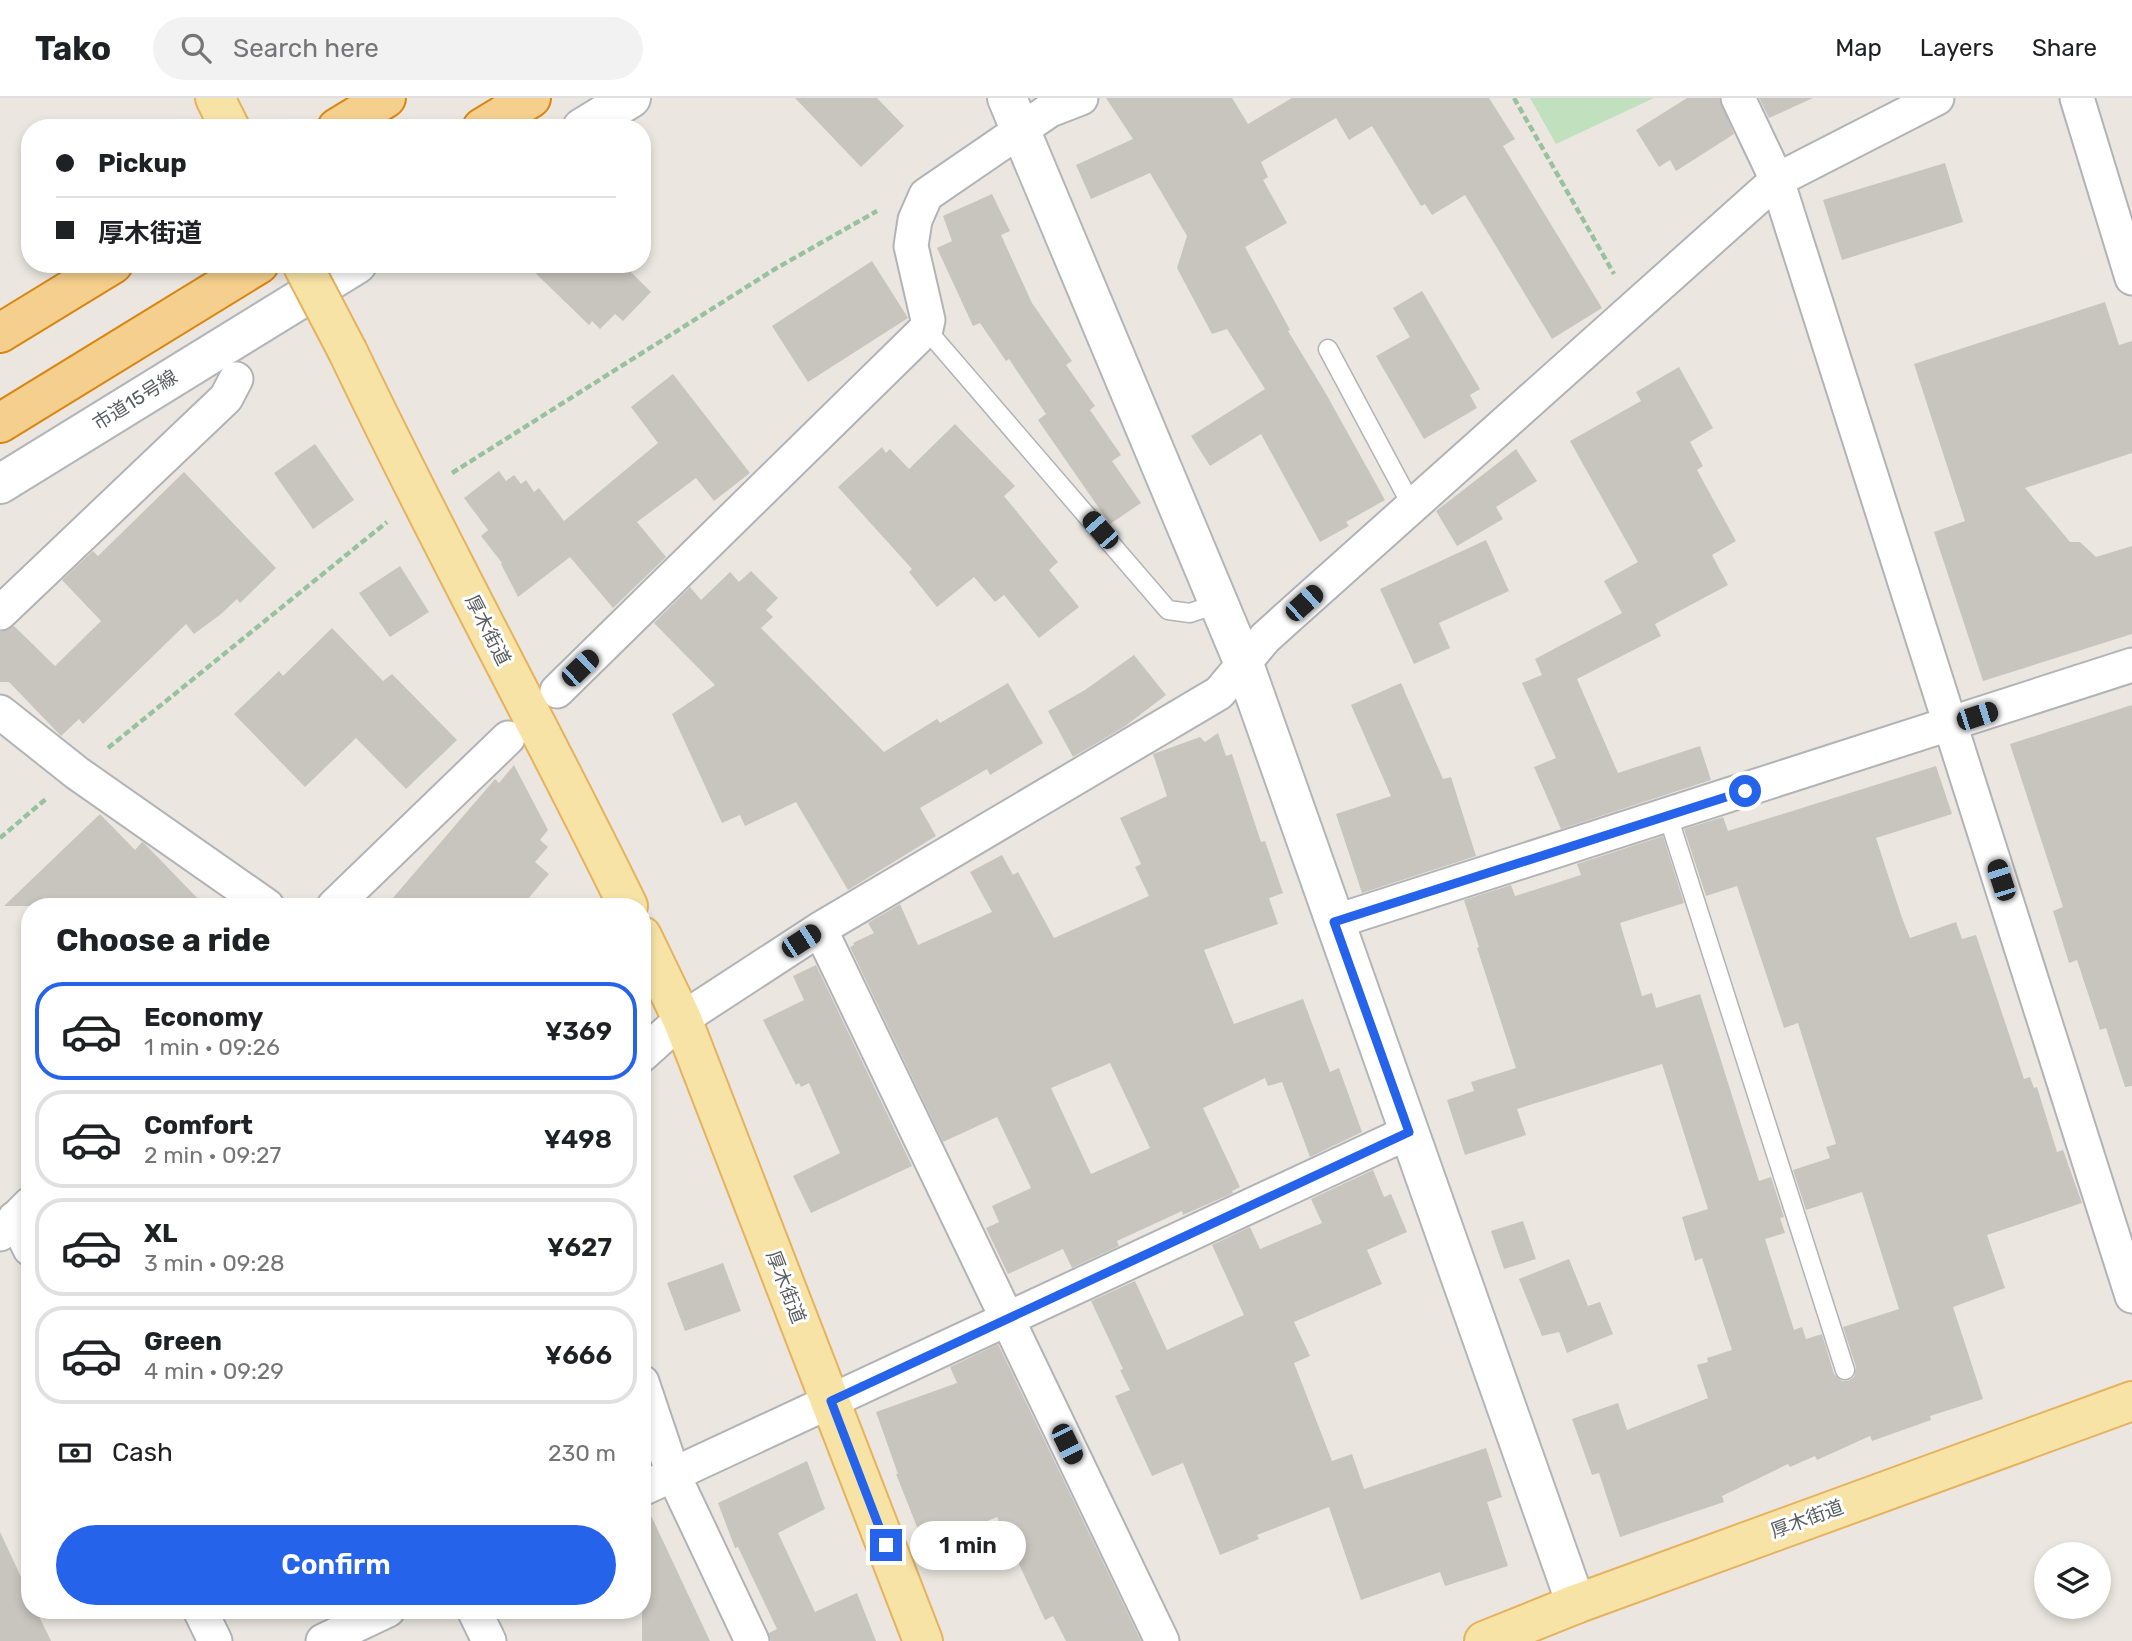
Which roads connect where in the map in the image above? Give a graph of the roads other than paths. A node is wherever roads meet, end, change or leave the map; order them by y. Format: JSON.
{"nodes":[{"id":1,"x":215,"y":98,"type":"edge"},
{"id":2,"x":386,"y":98,"type":"edge"},
{"id":3,"x":531,"y":98,"type":"edge"},
{"id":4,"x":631,"y":98,"type":"edge"},
{"id":5,"x":1081,"y":98,"type":"edge"},
{"id":6,"x":1738,"y":98,"type":"edge"},
{"id":7,"x":1937,"y":98,"type":"edge"},
{"id":8,"x":2077,"y":98,"type":"edge"},
{"id":9,"x":1013,"y":114,"type":"edge"},
{"id":10,"x":226,"y":119,"type":"edge"},
{"id":11,"x":352,"y":119,"type":"edge"},
{"id":12,"x":497,"y":119,"type":"edge"},
{"id":13,"x":597,"y":119,"type":"edge"},
{"id":14,"x":1777,"y":180,"type":"junction"},
{"id":15,"x":99,"y":273,"type":"edge"},
{"id":16,"x":244,"y":273,"type":"edge"},
{"id":17,"x":307,"y":273,"type":"edge"},
{"id":18,"x":343,"y":273,"type":"edge"},
{"id":19,"x":2132,"y":278,"type":"edge"},
{"id":20,"x":926,"y":329,"type":"junction"},
{"id":21,"x":0,"y":334,"type":"edge"},
{"id":22,"x":1328,"y":349,"type":"dead end"},
{"id":23,"x":236,"y":379,"type":"dead end"},
{"id":24,"x":0,"y":422,"type":"edge"},
{"id":25,"x":0,"y":484,"type":"edge"},
{"id":26,"x":1412,"y":506,"type":"junction"},
{"id":27,"x":1219,"y":603,"type":"junction"},
{"id":28,"x":0,"y":613,"type":"edge"},
{"id":29,"x":1244,"y":664,"type":"junction"},
{"id":30,"x":2132,"y":665,"type":"edge"},
{"id":31,"x":557,"y":691,"type":"dead end"},
{"id":32,"x":0,"y":712,"type":"edge"},
{"id":33,"x":1952,"y":724,"type":"junction"},
{"id":34,"x":508,"y":738,"type":"dead end"},
{"id":35,"x":1668,"y":816,"type":"junction"},
{"id":36,"x":256,"y":898,"type":"edge"},
{"id":37,"x":342,"y":898,"type":"edge"},
{"id":38,"x":624,"y":898,"type":"edge"},
{"id":39,"x":1334,"y":922,"type":"junction"},
{"id":40,"x":820,"y":929,"type":"junction"},
{"id":41,"x":651,"y":955,"type":"edge"},
{"id":42,"x":682,"y":1019,"type":"junction"},
{"id":43,"x":651,"y":1047,"type":"edge"},
{"id":44,"x":1409,"y":1132,"type":"junction"},
{"id":45,"x":2132,"y":1296,"type":"edge"},
{"id":46,"x":1008,"y":1320,"type":"junction"},
{"id":47,"x":1844,"y":1370,"type":"dead end"},
{"id":48,"x":831,"y":1401,"type":"junction"},
{"id":49,"x":651,"y":1408,"type":"edge"},
{"id":50,"x":2131,"y":1408,"type":"edge"},
{"id":51,"x":673,"y":1474,"type":"junction"},
{"id":52,"x":651,"y":1485,"type":"edge"},
{"id":53,"x":1576,"y":1604,"type":"junction"},
{"id":54,"x":204,"y":1619,"type":"edge"},
{"id":55,"x":369,"y":1619,"type":"edge"},
{"id":56,"x":478,"y":1619,"type":"edge"},
{"id":57,"x":215,"y":1641,"type":"edge"},
{"id":58,"x":323,"y":1641,"type":"edge"},
{"id":59,"x":489,"y":1641,"type":"edge"},
{"id":60,"x":752,"y":1641,"type":"edge"},
{"id":61,"x":923,"y":1641,"type":"edge"},
{"id":62,"x":1162,"y":1641,"type":"edge"},
{"id":63,"x":1484,"y":1641,"type":"edge"}],
"edges":[{"from":1,"to":10,"type":"main road"},
{"from":2,"to":11,"type":"highway"},
{"from":3,"to":12,"type":"highway"},
{"from":4,"to":13,"type":"street"},
{"from":5,"to":9,"type":"street"},
{"from":6,"to":14,"type":"street"},
{"from":7,"to":14,"type":"street"},
{"from":8,"to":19,"type":"street"},
{"from":9,"to":20,"type":"street"},
{"from":9,"to":27,"type":"street"},
{"from":14,"to":26,"type":"street"},
{"from":14,"to":33,"type":"street"},
{"from":15,"to":21,"type":"highway"},
{"from":16,"to":24,"type":"highway"},
{"from":17,"to":38,"type":"main road","name":"厚木街道","bridge":true},
{"from":18,"to":25,"type":"street","name":"市道15号線"},
{"from":20,"to":27,"type":"lane"},
{"from":20,"to":31,"type":"street"},
{"from":22,"to":26,"type":"lane"},
{"from":23,"to":28,"type":"street"},
{"from":26,"to":29,"type":"street"},
{"from":27,"to":29,"type":"street"},
{"from":29,"to":39,"type":"street"},
{"from":29,"to":40,"type":"street"},
{"from":30,"to":33,"type":"street"},
{"from":32,"to":36,"type":"street"},
{"from":33,"to":35,"type":"street"},
{"from":33,"to":45,"type":"street"},
{"from":34,"to":37,"type":"street"},
{"from":35,"to":39,"type":"street"},
{"from":35,"to":47,"type":"lane"},
{"from":39,"to":44,"type":"street"},
{"from":40,"to":42,"type":"street"},
{"from":40,"to":46,"type":"street"},
{"from":41,"to":42,"type":"main road","name":"厚木街道"},
{"from":42,"to":43,"type":"street"},
{"from":42,"to":48,"type":"main road","name":"厚木街道"},
{"from":44,"to":46,"type":"street"},
{"from":44,"to":53,"type":"street"},
{"from":46,"to":48,"type":"street"},
{"from":46,"to":62,"type":"street"},
{"from":48,"to":51,"type":"street"},
{"from":48,"to":61,"type":"main road","name":"厚木街道"},
{"from":49,"to":51,"type":"street"},
{"from":50,"to":53,"type":"main road","name":"厚木街道"},
{"from":51,"to":52,"type":"street"},
{"from":51,"to":60,"type":"street"},
{"from":53,"to":63,"type":"main road","name":"厚木街道"},
{"from":54,"to":57,"type":"street"},
{"from":55,"to":58,"type":"street"},
{"from":56,"to":59,"type":"street"}]}
